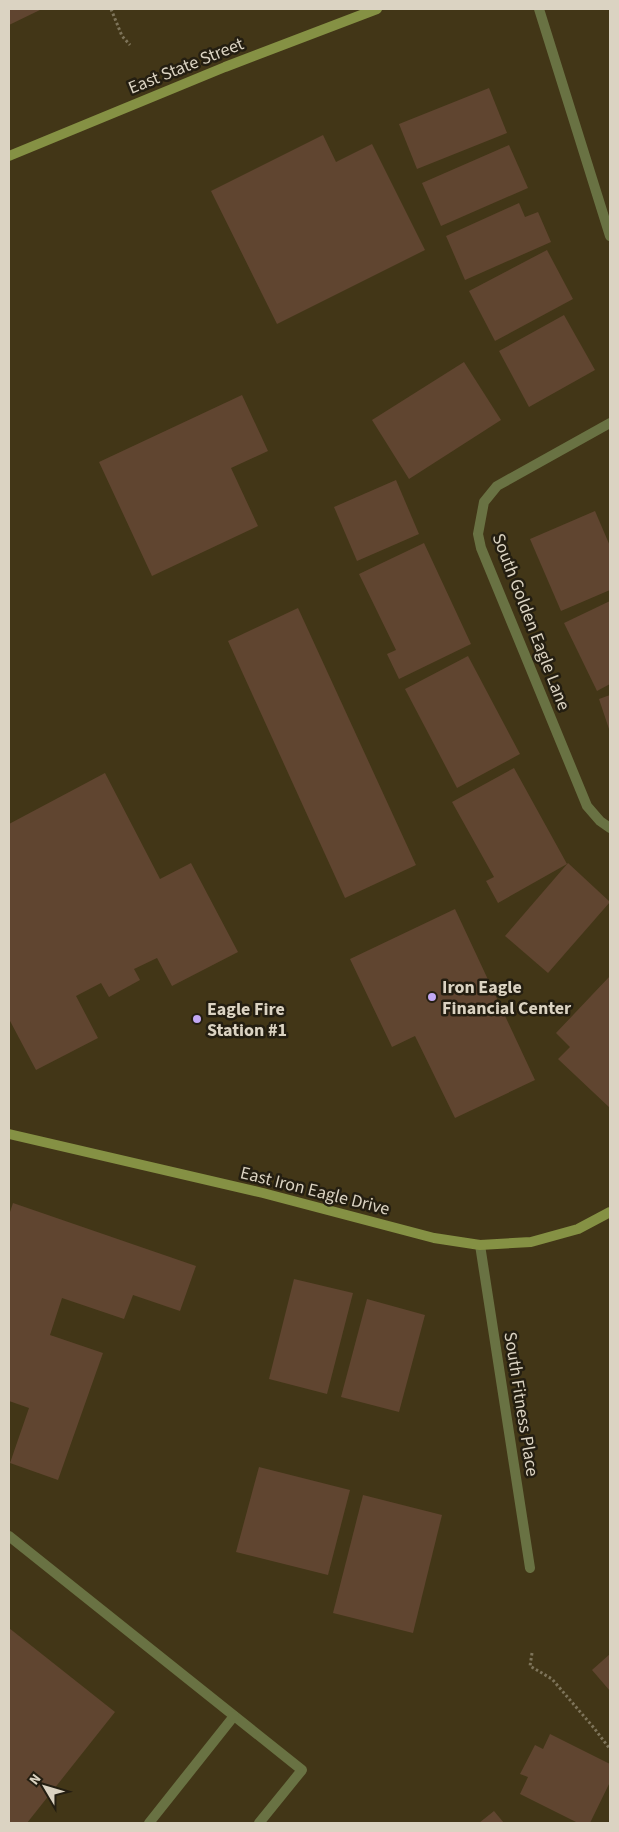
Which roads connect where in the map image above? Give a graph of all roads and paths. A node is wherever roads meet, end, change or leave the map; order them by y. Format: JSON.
{"nodes":[{"id":1,"x":110,"y":9,"type":"edge"},
{"id":2,"x":376,"y":9,"type":"edge"},
{"id":3,"x":539,"y":9,"type":"edge"},
{"id":4,"x":130,"y":45,"type":"dead end"},
{"id":5,"x":9,"y":156,"type":"edge"},
{"id":6,"x":610,"y":236,"type":"edge"},
{"id":7,"x":610,"y":423,"type":"edge"},
{"id":8,"x":610,"y":828,"type":"edge"},
{"id":9,"x":9,"y":1134,"type":"edge"},
{"id":10,"x":610,"y":1212,"type":"edge"},
{"id":11,"x":480,"y":1245,"type":"junction"},
{"id":12,"x":9,"y":1536,"type":"edge"},
{"id":13,"x":530,"y":1568,"type":"dead end"},
{"id":14,"x":532,"y":1653,"type":"dead end"},
{"id":15,"x":234,"y":1716,"type":"junction"},
{"id":16,"x":610,"y":1749,"type":"edge"},
{"id":17,"x":149,"y":1823,"type":"edge"},
{"id":18,"x":259,"y":1823,"type":"edge"}],
"edges":[{"from":1,"to":4,"type":"path"},
{"from":2,"to":5,"type":"street","name":"East State Street"},
{"from":3,"to":6,"type":"street"},
{"from":7,"to":8,"type":"street","name":"South Golden Eagle Lane"},
{"from":9,"to":11,"type":"street","name":"East Iron Eagle Drive"},
{"from":10,"to":11,"type":"street","name":"East Iron Eagle Drive"},
{"from":11,"to":13,"type":"street","name":"South Fitness Place"},
{"from":12,"to":15,"type":"street"},
{"from":14,"to":16,"type":"path"},
{"from":15,"to":17,"type":"street"},
{"from":15,"to":18,"type":"street"}]}
